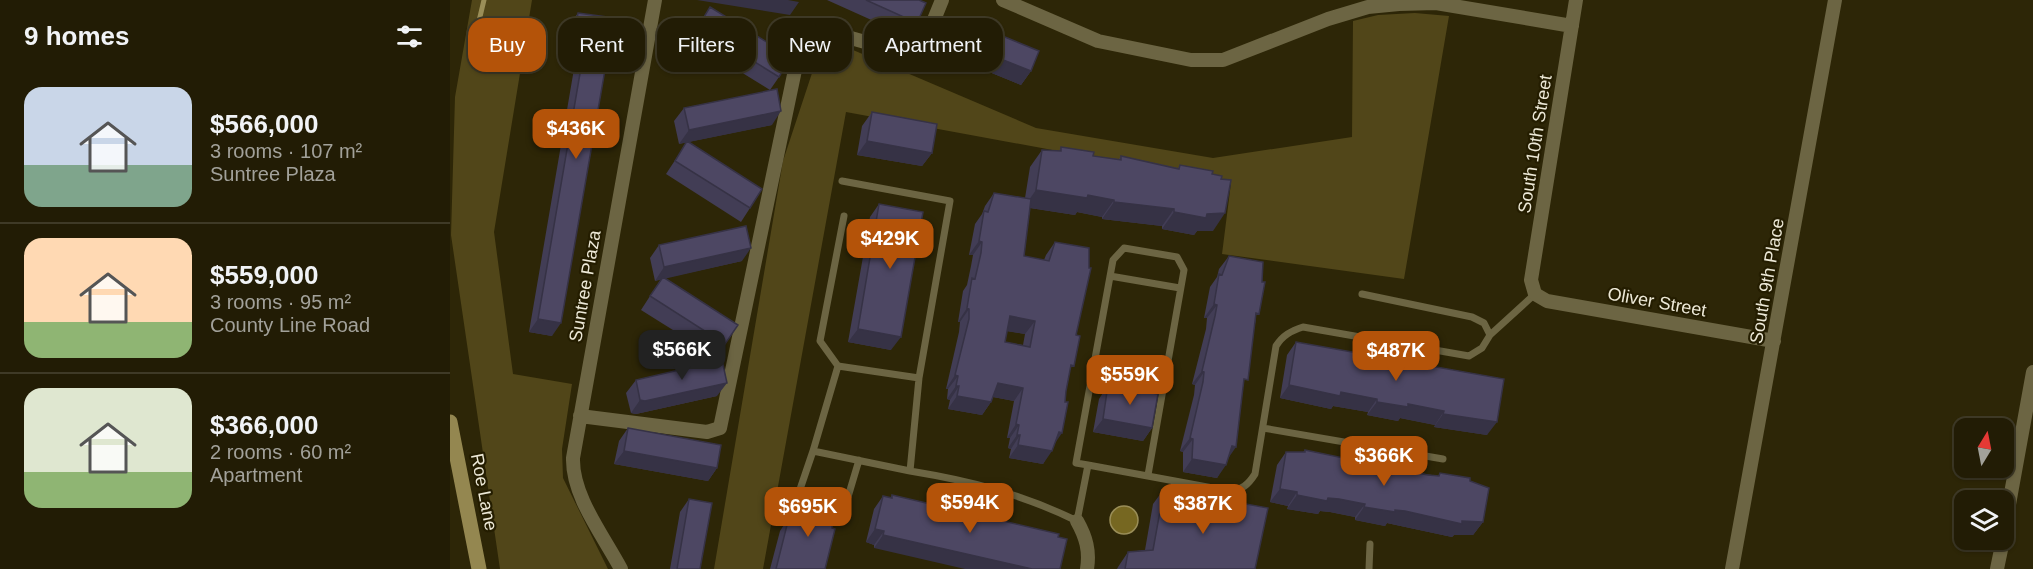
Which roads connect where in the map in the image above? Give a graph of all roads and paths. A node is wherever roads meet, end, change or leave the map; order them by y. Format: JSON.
{"nodes":[{"id":1,"x":655,"y":0,"type":"edge"},
{"id":2,"x":942,"y":0,"type":"edge"},
{"id":3,"x":1003,"y":0,"type":"edge"},
{"id":4,"x":1576,"y":0,"type":"edge"},
{"id":5,"x":1835,"y":0,"type":"edge"},
{"id":6,"x":1572,"y":26,"type":"junction"},
{"id":7,"x":842,"y":181,"type":"dead end"},
{"id":8,"x":844,"y":216,"type":"dead end"},
{"id":9,"x":1110,"y":276,"type":"junction"},
{"id":10,"x":1180,"y":288,"type":"junction"},
{"id":11,"x":1362,"y":294,"type":"dead end"},
{"id":12,"x":1535,"y":294,"type":"junction"},
{"id":13,"x":1490,"y":335,"type":"junction"},
{"id":14,"x":1774,"y":341,"type":"junction"},
{"id":15,"x":838,"y":366,"type":"junction"},
{"id":16,"x":2033,"y":372,"type":"edge"},
{"id":17,"x":919,"y":378,"type":"junction"},
{"id":18,"x":2032,"y":389,"type":"edge"},
{"id":19,"x":580,"y":416,"type":"junction"},
{"id":20,"x":450,"y":422,"type":"edge"},
{"id":21,"x":1263,"y":428,"type":"junction"},
{"id":22,"x":813,"y":451,"type":"junction"},
{"id":23,"x":1443,"y":459,"type":"dead end"},
{"id":24,"x":859,"y":460,"type":"junction"},
{"id":25,"x":454,"y":464,"type":"edge"},
{"id":26,"x":1088,"y":465,"type":"junction"},
{"id":27,"x":910,"y":471,"type":"junction"},
{"id":28,"x":1148,"y":476,"type":"junction"},
{"id":29,"x":2012,"y":490,"type":"edge"},
{"id":30,"x":1077,"y":521,"type":"junction"},
{"id":31,"x":1370,"y":544,"type":"dead end"},
{"id":32,"x":2001,"y":550,"type":"edge"},
{"id":33,"x":479,"y":569,"type":"edge"},
{"id":34,"x":621,"y":569,"type":"edge"},
{"id":35,"x":1087,"y":569,"type":"edge"},
{"id":36,"x":1369,"y":569,"type":"edge"},
{"id":37,"x":1732,"y":569,"type":"edge"},
{"id":38,"x":1997,"y":569,"type":"edge"}],
"edges":[{"from":1,"to":19,"type":"street","name":"Suntree Plaza"},
{"from":2,"to":19,"type":"street"},
{"from":3,"to":6,"type":"street"},
{"from":4,"to":6,"type":"street","name":"South 10th Street"},
{"from":5,"to":14,"type":"street","name":"South 9th Place"},
{"from":6,"to":12,"type":"street","name":"South 10th Street"},
{"from":7,"to":17,"type":"lane"},
{"from":8,"to":15,"type":"lane"},
{"from":9,"to":10,"type":"lane"},
{"from":9,"to":10,"type":"lane"},
{"from":9,"to":26,"type":"lane"},
{"from":10,"to":28,"type":"lane"},
{"from":11,"to":13,"type":"lane"},
{"from":12,"to":13,"type":"lane"},
{"from":12,"to":14,"type":"street","name":"Oliver Street"},
{"from":13,"to":21,"type":"lane"},
{"from":14,"to":37,"type":"street","name":"South 9th Place"},
{"from":15,"to":17,"type":"lane"},
{"from":15,"to":22,"type":"lane"},
{"from":16,"to":18,"type":"street"},
{"from":17,"to":27,"type":"lane"},
{"from":18,"to":29,"type":"street"},
{"from":19,"to":34,"type":"street","name":"Suntree Plaza"},
{"from":20,"to":25,"type":"street","name":"Roe Lane"},
{"from":21,"to":23,"type":"lane"},
{"from":21,"to":28,"type":"lane"},
{"from":22,"to":24,"type":"lane"},
{"from":22,"to":24,"type":"lane"},
{"from":24,"to":27,"type":"lane"},
{"from":25,"to":33,"type":"street","name":"Roe Lane"},
{"from":26,"to":28,"type":"lane"},
{"from":26,"to":30,"type":"lane"},
{"from":27,"to":30,"type":"lane"},
{"from":30,"to":35,"type":"street"},
{"from":31,"to":36,"type":"lane"},
{"from":32,"to":38,"type":"street"}]}
